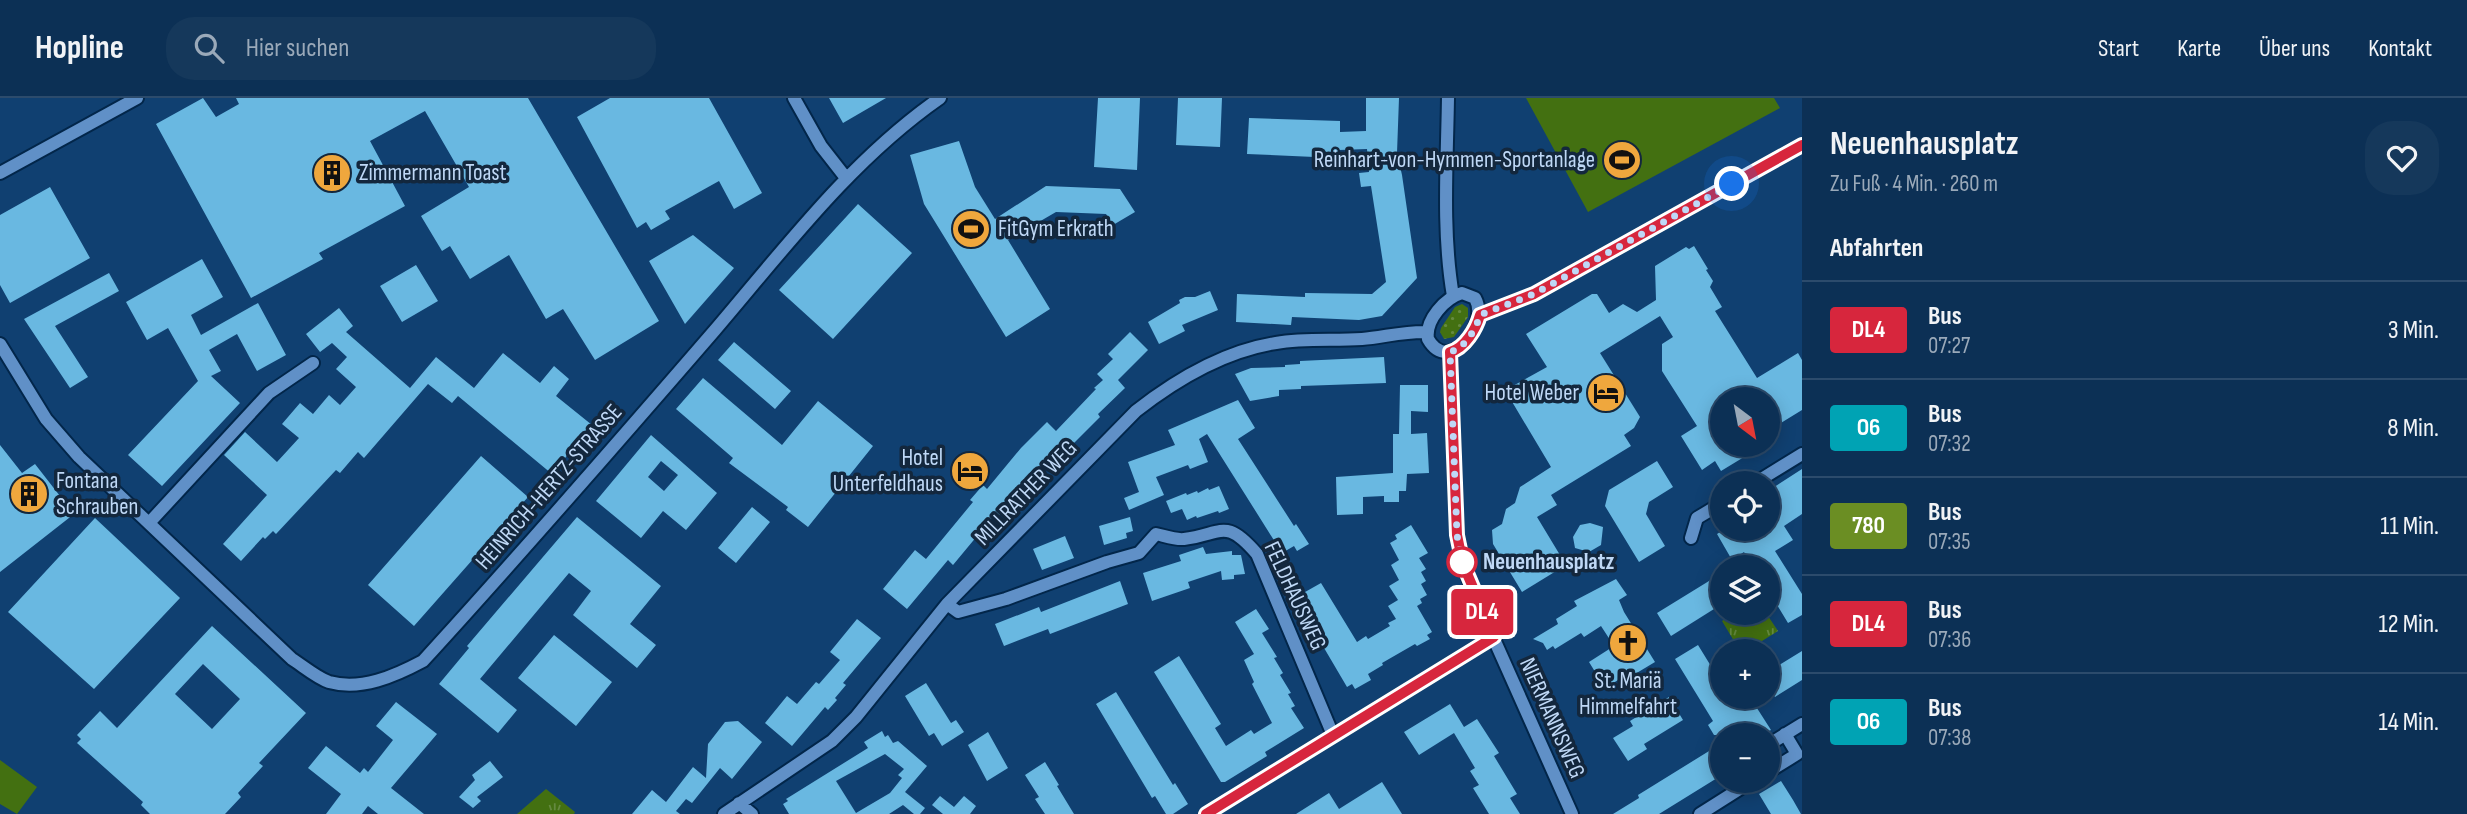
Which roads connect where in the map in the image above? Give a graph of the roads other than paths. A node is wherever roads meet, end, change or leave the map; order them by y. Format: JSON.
{"nodes":[{"id":1,"x":137,"y":98,"type":"edge"},
{"id":2,"x":794,"y":98,"type":"edge"},
{"id":3,"x":940,"y":98,"type":"edge"},
{"id":4,"x":1448,"y":98,"type":"edge"},
{"id":5,"x":1802,"y":145,"type":"edge"},
{"id":6,"x":0,"y":173,"type":"edge"},
{"id":7,"x":846,"y":178,"type":"junction"},
{"id":8,"x":1453,"y":296,"type":"junction"},
{"id":9,"x":1480,"y":315,"type":"junction"},
{"id":10,"x":1427,"y":332,"type":"junction"},
{"id":11,"x":0,"y":344,"type":"edge"},
{"id":12,"x":1450,"y":352,"type":"junction"},
{"id":13,"x":313,"y":363,"type":"dead end"},
{"id":14,"x":1802,"y":454,"type":"edge"},
{"id":15,"x":1774,"y":471,"type":"edge"},
{"id":16,"x":1710,"y":510,"type":"edge"},
{"id":17,"x":149,"y":523,"type":"junction"},
{"id":18,"x":1691,"y":538,"type":"dead end"},
{"id":19,"x":947,"y":604,"type":"junction"},
{"id":20,"x":1494,"y":637,"type":"junction"},
{"id":21,"x":1802,"y":723,"type":"edge"},
{"id":22,"x":1785,"y":734,"type":"junction"},
{"id":23,"x":1333,"y":735,"type":"junction"},
{"id":24,"x":1780,"y":737,"type":"edge"},
{"id":25,"x":1780,"y":765,"type":"edge"},
{"id":26,"x":1732,"y":793,"type":"edge"},
{"id":27,"x":739,"y":803,"type":"junction"},
{"id":28,"x":724,"y":814,"type":"edge"},
{"id":29,"x":752,"y":814,"type":"edge"},
{"id":30,"x":1206,"y":814,"type":"edge"},
{"id":31,"x":1572,"y":814,"type":"edge"},
{"id":32,"x":1700,"y":814,"type":"edge"}],
"edges":[{"from":1,"to":6,"type":"street"},
{"from":2,"to":7,"type":"street"},
{"from":3,"to":7,"type":"street","name":"HEINRICH-HERTZ-STRASSE"},
{"from":4,"to":8,"type":"street"},
{"from":5,"to":9,"type":"street"},
{"from":7,"to":17,"type":"street","name":"HEINRICH-HERTZ-STRASSE"},
{"from":8,"to":9,"type":"street"},
{"from":8,"to":10,"type":"street"},
{"from":9,"to":12,"type":"street"},
{"from":10,"to":12,"type":"street"},
{"from":10,"to":19,"type":"street","name":"MILLRATHER WEG"},
{"from":11,"to":17,"type":"street","name":"HEINRICH-HERTZ-STRASSE"},
{"from":12,"to":20,"type":"street","name":"NIERMANNSWEG"},
{"from":13,"to":17,"type":"street"},
{"from":14,"to":15,"type":"street"},
{"from":16,"to":18,"type":"street"},
{"from":19,"to":23,"type":"street","name":"FELDHAUSWEG"},
{"from":19,"to":27,"type":"street","name":"MILLRATHER WEG"},
{"from":20,"to":23,"type":"street"},
{"from":20,"to":31,"type":"street","name":"NIERMANNSWEG"},
{"from":21,"to":22,"type":"street"},
{"from":22,"to":24,"type":"street"},
{"from":22,"to":25,"type":"street"},
{"from":23,"to":30,"type":"street"},
{"from":26,"to":32,"type":"street"},
{"from":27,"to":28,"type":"street","name":"MILLRATHER WEG"},
{"from":27,"to":29,"type":"street"}]}
